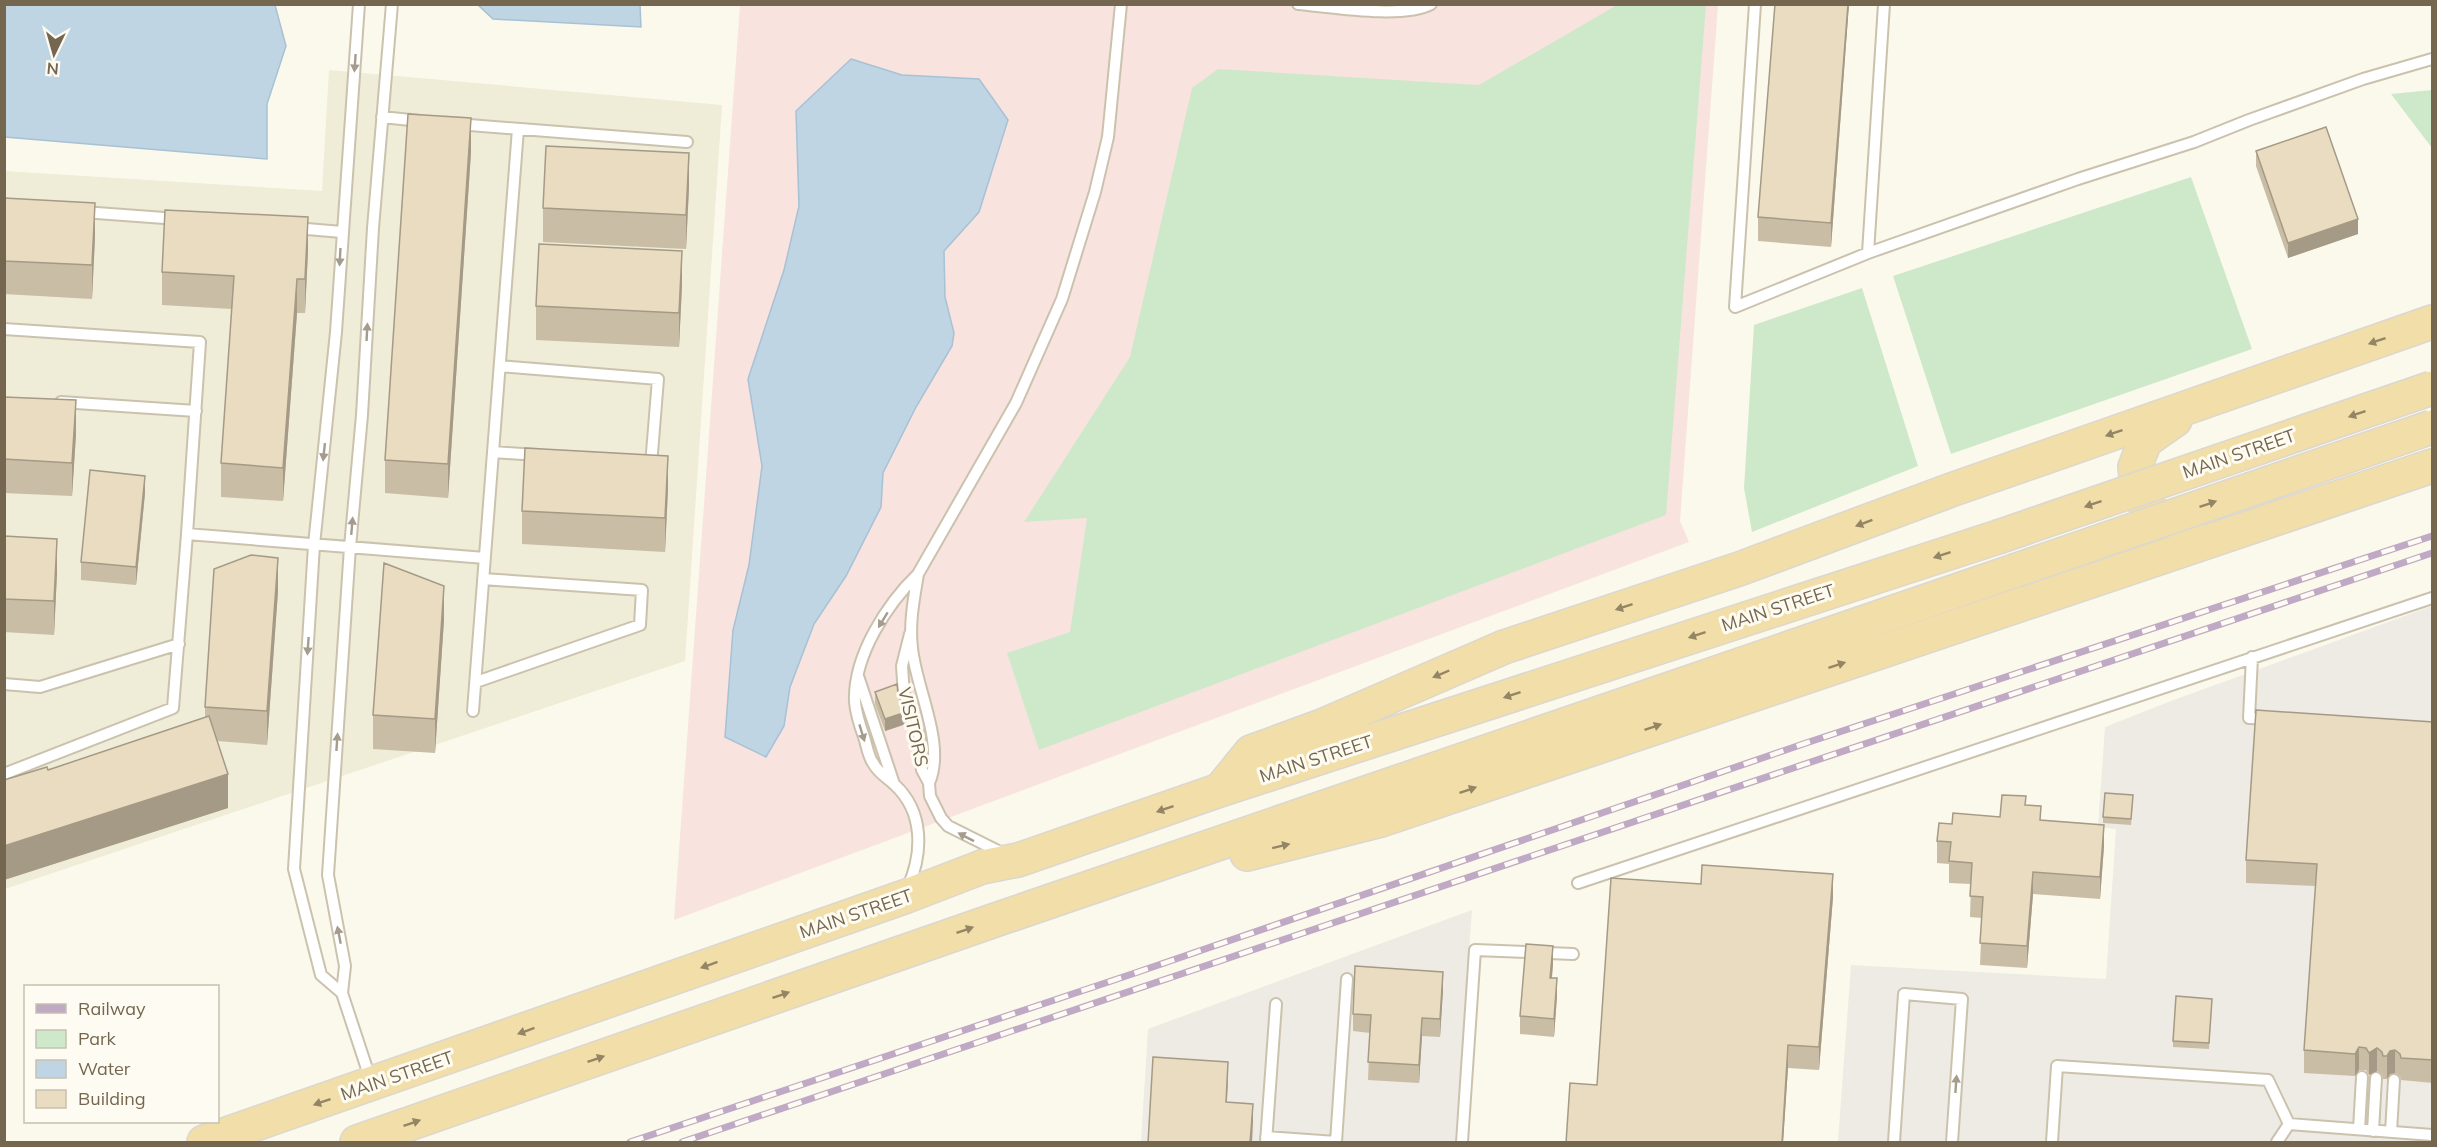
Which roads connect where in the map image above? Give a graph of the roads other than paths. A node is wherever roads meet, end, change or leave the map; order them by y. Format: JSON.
{"nodes":[{"id":1,"x":359,"y":4,"type":"edge"},
{"id":2,"x":392,"y":4,"type":"edge"},
{"id":3,"x":1121,"y":4,"type":"edge"},
{"id":4,"x":1298,"y":4,"type":"edge"},
{"id":5,"x":1431,"y":4,"type":"edge"},
{"id":6,"x":1755,"y":4,"type":"edge"},
{"id":7,"x":1884,"y":4,"type":"edge"},
{"id":8,"x":2433,"y":59,"type":"edge"},
{"id":9,"x":382,"y":117,"type":"junction"},
{"id":10,"x":428,"y":121,"type":"edge"},
{"id":11,"x":451,"y":123,"type":"edge"},
{"id":12,"x":518,"y":129,"type":"junction"},
{"id":13,"x":687,"y":142,"type":"dead end"},
{"id":14,"x":74,"y":211,"type":"edge"},
{"id":15,"x":190,"y":220,"type":"edge"},
{"id":16,"x":283,"y":228,"type":"edge"},
{"id":17,"x":342,"y":232,"type":"junction"},
{"id":18,"x":1868,"y":254,"type":"junction"},
{"id":19,"x":2433,"y":322,"type":"edge"},
{"id":20,"x":4,"y":329,"type":"edge"},
{"id":21,"x":500,"y":366,"type":"junction"},
{"id":22,"x":2433,"y":388,"type":"edge"},
{"id":23,"x":52,"y":401,"type":"edge"},
{"id":24,"x":2196,"y":405,"type":"junction"},
{"id":25,"x":196,"y":411,"type":"junction"},
{"id":26,"x":2433,"y":427,"type":"edge"},
{"id":27,"x":493,"y":452,"type":"junction"},
{"id":28,"x":550,"y":456,"type":"edge"},
{"id":29,"x":640,"y":464,"type":"edge"},
{"id":30,"x":2433,"y":466,"type":"edge"},
{"id":31,"x":2293,"y":514,"type":"junction"},
{"id":32,"x":187,"y":534,"type":"junction"},
{"id":33,"x":315,"y":544,"type":"junction"},
{"id":34,"x":350,"y":547,"type":"junction"},
{"id":35,"x":485,"y":558,"type":"junction"},
{"id":36,"x":918,"y":574,"type":"junction"},
{"id":37,"x":483,"y":579,"type":"junction"},
{"id":38,"x":2433,"y":598,"type":"edge"},
{"id":39,"x":910,"y":634,"type":"junction"},
{"id":40,"x":179,"y":644,"type":"junction"},
{"id":41,"x":2252,"y":657,"type":"junction"},
{"id":42,"x":476,"y":682,"type":"junction"},
{"id":43,"x":4,"y":684,"type":"edge"},
{"id":44,"x":473,"y":711,"type":"dead end"},
{"id":45,"x":2281,"y":720,"type":"edge"},
{"id":46,"x":4,"y":774,"type":"edge"},
{"id":47,"x":929,"y":783,"type":"junction"},
{"id":48,"x":1220,"y":790,"type":"junction"},
{"id":49,"x":930,"y":796,"type":"junction"},
{"id":50,"x":910,"y":802,"type":"junction"},
{"id":51,"x":1018,"y":860,"type":"junction"},
{"id":52,"x":1578,"y":884,"type":"dead end"},
{"id":53,"x":904,"y":897,"type":"junction"},
{"id":54,"x":1001,"y":918,"type":"junction"},
{"id":55,"x":1573,"y":954,"type":"dead end"},
{"id":56,"x":1347,"y":979,"type":"dead end"},
{"id":57,"x":342,"y":993,"type":"junction"},
{"id":58,"x":1276,"y":1004,"type":"dead end"},
{"id":59,"x":2362,"y":1077,"type":"dead end"},
{"id":60,"x":2376,"y":1078,"type":"dead end"},
{"id":61,"x":2394,"y":1080,"type":"dead end"},
{"id":62,"x":372,"y":1085,"type":"junction"},
{"id":63,"x":2289,"y":1124,"type":"junction"},
{"id":64,"x":2359,"y":1129,"type":"junction"},
{"id":65,"x":2373,"y":1131,"type":"junction"},
{"id":66,"x":2391,"y":1132,"type":"junction"},
{"id":67,"x":2433,"y":1136,"type":"edge"},
{"id":68,"x":1266,"y":1140,"type":"edge"},
{"id":69,"x":204,"y":1143,"type":"edge"},
{"id":70,"x":357,"y":1143,"type":"edge"},
{"id":71,"x":1336,"y":1143,"type":"edge"},
{"id":72,"x":1462,"y":1143,"type":"edge"},
{"id":73,"x":1894,"y":1143,"type":"edge"},
{"id":74,"x":1952,"y":1143,"type":"edge"},
{"id":75,"x":2052,"y":1143,"type":"edge"},
{"id":76,"x":2277,"y":1143,"type":"edge"}],
"edges":[{"from":1,"to":17,"type":"lane","one_way":true},
{"from":2,"to":9,"type":"lane"},
{"from":3,"to":36,"type":"lane"},
{"from":4,"to":5,"type":"lane"},
{"from":6,"to":18,"type":"lane"},
{"from":7,"to":18,"type":"lane"},
{"from":8,"to":18,"type":"lane"},
{"from":9,"to":10,"type":"lane"},
{"from":34,"to":9,"type":"lane","one_way":true},
{"from":11,"to":12,"type":"lane"},
{"from":12,"to":13,"type":"lane"},
{"from":12,"to":21,"type":"lane"},
{"from":14,"to":15,"type":"lane"},
{"from":16,"to":17,"type":"lane"},
{"from":17,"to":33,"type":"lane","one_way":true},
{"from":19,"to":24,"type":"highway","one_way":true},
{"from":20,"to":25,"type":"lane"},
{"from":21,"to":27,"type":"lane"},
{"from":21,"to":29,"type":"lane"},
{"from":22,"to":48,"type":"highway","name":"MAIN STREET","one_way":true,"bridge":true},
{"from":23,"to":25,"type":"lane"},
{"from":24,"to":31,"type":"highway"},
{"from":24,"to":48,"type":"highway","one_way":true},
{"from":25,"to":32,"type":"lane"},
{"from":54,"to":26,"type":"highway","name":"MAIN STREET","one_way":true,"bridge":true},
{"from":27,"to":28,"type":"lane"},
{"from":27,"to":35,"type":"lane"},
{"from":30,"to":31,"type":"highway"},
{"from":54,"to":31,"type":"highway","one_way":true},
{"from":32,"to":33,"type":"lane"},
{"from":32,"to":40,"type":"lane"},
{"from":33,"to":34,"type":"lane"},
{"from":33,"to":57,"type":"lane","one_way":true},
{"from":34,"to":35,"type":"lane"},
{"from":57,"to":34,"type":"lane","one_way":true},
{"from":35,"to":37,"type":"lane"},
{"from":36,"to":39,"type":"lane"},
{"from":36,"to":50,"type":"lane","one_way":true},
{"from":37,"to":42,"type":"lane"},
{"from":37,"to":42,"type":"lane"},
{"from":38,"to":41,"type":"lane"},
{"from":39,"to":47,"type":"lane"},
{"from":39,"to":47,"type":"lane","name":"VISITORS"},
{"from":40,"to":43,"type":"lane"},
{"from":40,"to":46,"type":"lane"},
{"from":41,"to":45,"type":"lane"},
{"from":41,"to":52,"type":"lane"},
{"from":42,"to":44,"type":"lane"},
{"from":47,"to":49,"type":"lane"},
{"from":48,"to":51,"type":"highway","name":"MAIN STREET","one_way":true},
{"from":49,"to":50,"type":"lane"},
{"from":51,"to":49,"type":"lane","one_way":true},
{"from":50,"to":53,"type":"lane"},
{"from":51,"to":53,"type":"highway","name":"MAIN STREET"},
{"from":53,"to":62,"type":"highway","name":"MAIN STREET","one_way":true},
{"from":70,"to":54,"type":"highway","name":"MAIN STREET","one_way":true},
{"from":55,"to":72,"type":"lane"},
{"from":56,"to":71,"type":"lane"},
{"from":57,"to":62,"type":"lane"},
{"from":58,"to":68,"type":"lane"},
{"from":59,"to":64,"type":"lane"},
{"from":60,"to":65,"type":"lane"},
{"from":61,"to":66,"type":"lane"},
{"from":62,"to":69,"type":"highway","name":"MAIN STREET","one_way":true},
{"from":63,"to":64,"type":"lane"},
{"from":63,"to":75,"type":"lane"},
{"from":63,"to":76,"type":"lane"},
{"from":64,"to":65,"type":"lane"},
{"from":65,"to":66,"type":"lane"},
{"from":66,"to":67,"type":"lane"},
{"from":68,"to":71,"type":"lane"},
{"from":74,"to":73,"type":"lane","one_way":true}]}
